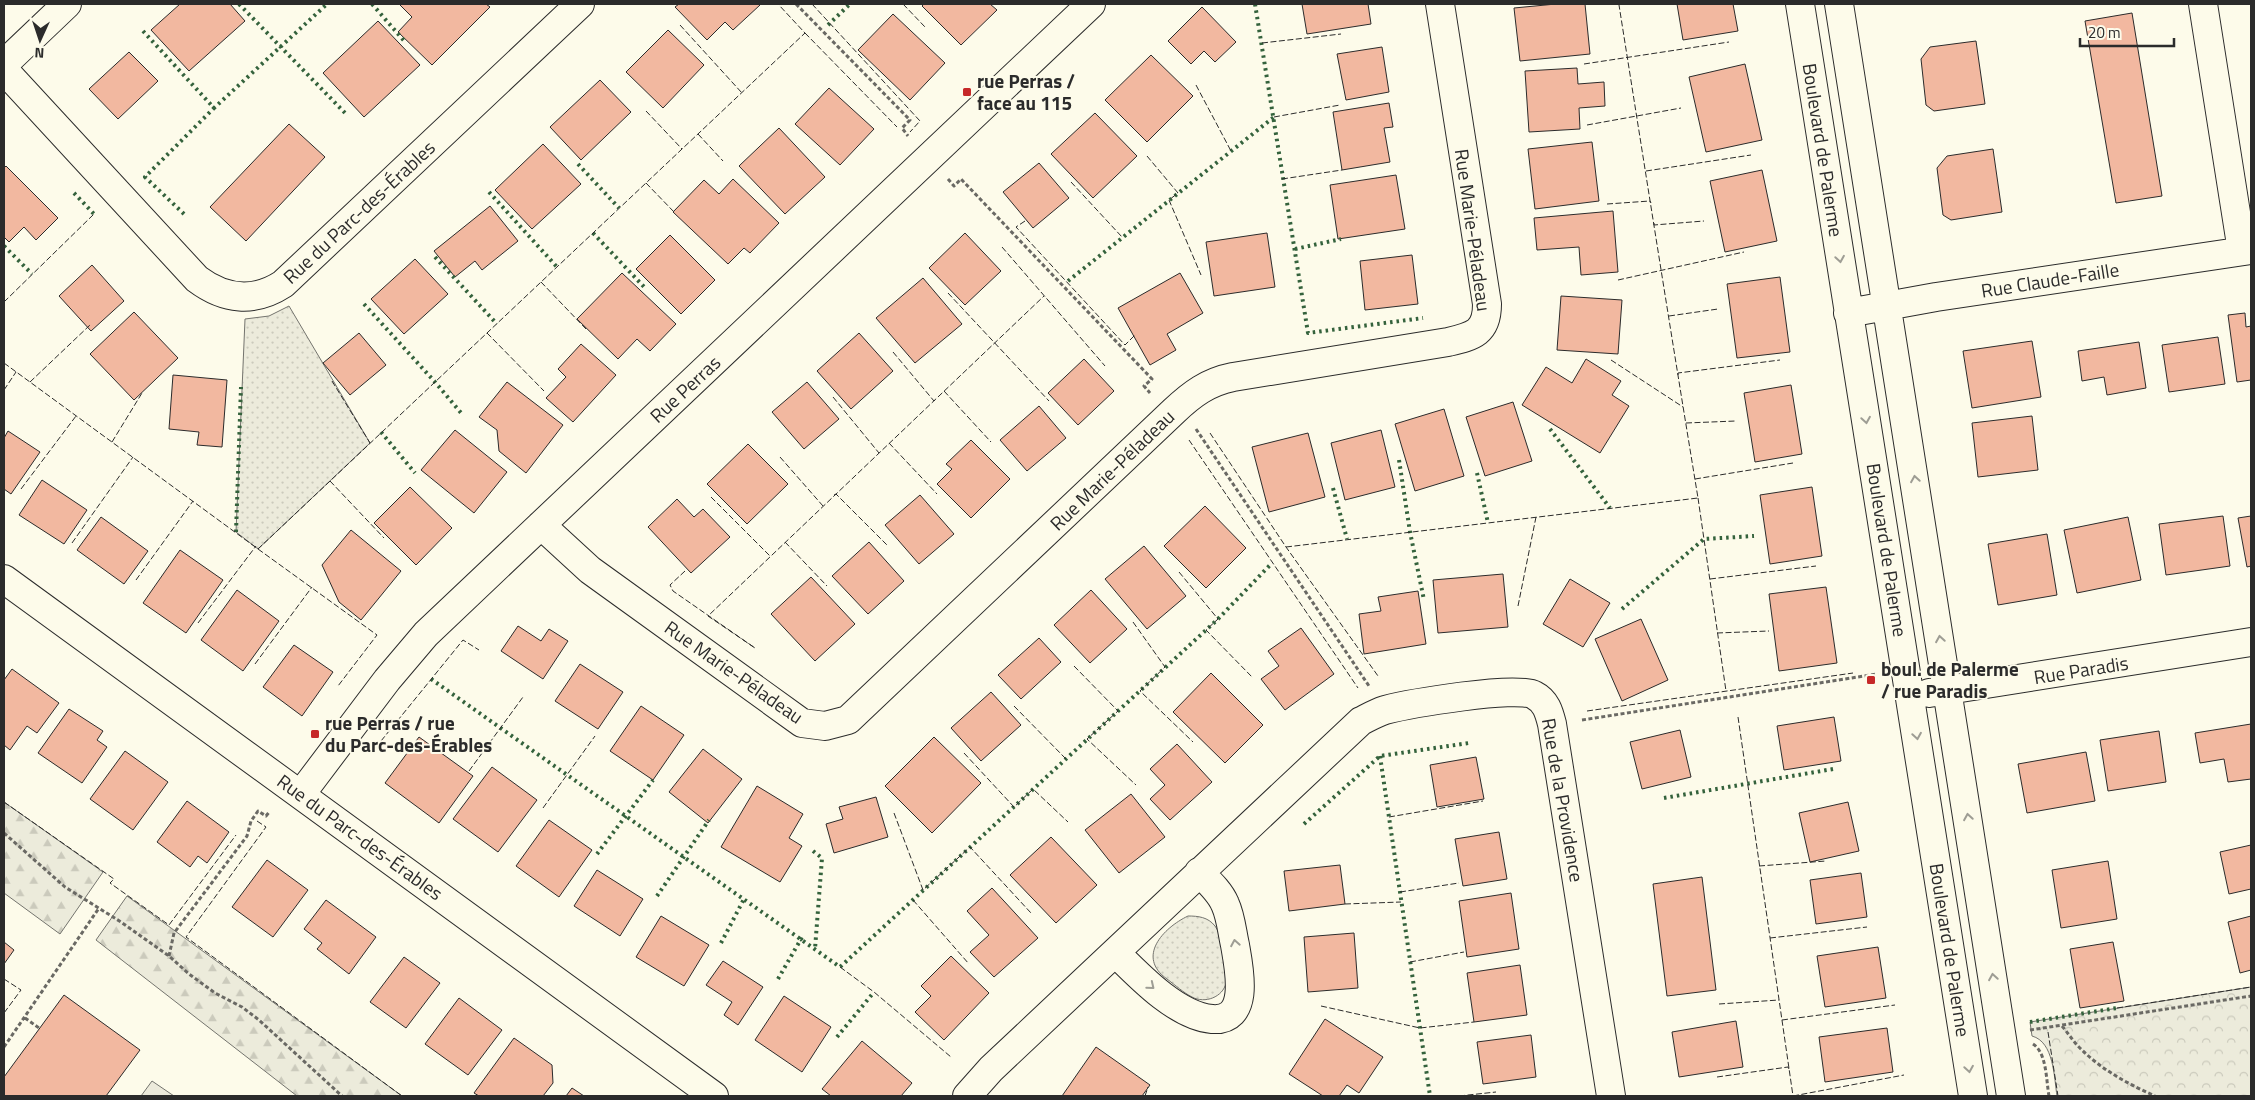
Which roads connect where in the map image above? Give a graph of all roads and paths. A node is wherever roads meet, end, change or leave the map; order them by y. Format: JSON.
{"nodes":[{"id":1,"x":67,"y":4,"type":"edge"},
{"id":2,"x":580,"y":4,"type":"edge"},
{"id":3,"x":796,"y":4,"type":"edge"},
{"id":4,"x":1091,"y":4,"type":"edge"},
{"id":5,"x":1440,"y":4,"type":"edge"},
{"id":6,"x":1800,"y":4,"type":"edge"},
{"id":7,"x":1839,"y":4,"type":"edge"},
{"id":8,"x":2204,"y":4,"type":"edge"},
{"id":9,"x":4,"y":64,"type":"edge"},
{"id":10,"x":4,"y":70,"type":"edge"},
{"id":11,"x":911,"y":139,"type":"dead end"},
{"id":12,"x":942,"y":173,"type":"dead end"},
{"id":13,"x":2246,"y":250,"type":"edge"},
{"id":14,"x":1888,"y":306,"type":"junction"},
{"id":15,"x":1848,"y":313,"type":"junction"},
{"id":16,"x":1156,"y":400,"type":"dead end"},
{"id":17,"x":1192,"y":422,"type":"dead end"},
{"id":18,"x":541,"y":525,"type":"junction"},
{"id":19,"x":4,"y":579,"type":"edge"},
{"id":20,"x":2251,"y":642,"type":"edge"},
{"id":21,"x":1880,"y":673,"type":"dead end"},
{"id":22,"x":1948,"y":690,"type":"junction"},
{"id":23,"x":1373,"y":693,"type":"dead end"},
{"id":24,"x":1910,"y":696,"type":"junction"},
{"id":25,"x":1580,"y":720,"type":"dead end"},
{"id":26,"x":301,"y":794,"type":"junction"},
{"id":27,"x":272,"y":809,"type":"dead end"},
{"id":28,"x":4,"y":833,"type":"edge"},
{"id":29,"x":1200,"y":872,"type":"junction"},
{"id":30,"x":99,"y":908,"type":"junction"},
{"id":31,"x":1116,"y":953,"type":"junction"},
{"id":32,"x":169,"y":956,"type":"junction"},
{"id":33,"x":2251,"y":996,"type":"edge"},
{"id":34,"x":24,"y":1018,"type":"junction"},
{"id":35,"x":2062,"y":1025,"type":"junction"},
{"id":36,"x":40,"y":1028,"type":"dead end"},
{"id":37,"x":2028,"y":1031,"type":"dead end"},
{"id":38,"x":2029,"y":1042,"type":"dead end"},
{"id":39,"x":4,"y":1047,"type":"edge"},
{"id":40,"x":342,"y":1096,"type":"edge"},
{"id":41,"x":714,"y":1096,"type":"edge"},
{"id":42,"x":968,"y":1096,"type":"edge"},
{"id":43,"x":1611,"y":1096,"type":"edge"},
{"id":44,"x":1974,"y":1096,"type":"edge"},
{"id":45,"x":2011,"y":1096,"type":"edge"},
{"id":46,"x":2049,"y":1096,"type":"edge"},
{"id":47,"x":2155,"y":1096,"type":"edge"}],
"edges":[{"from":1,"to":9,"type":"street"},
{"from":2,"to":10,"type":"street","name":"Rue du Parc-des-Érables"},
{"from":3,"to":11,"type":"path"},
{"from":4,"to":18,"type":"street","name":"Rue Perras"},
{"from":5,"to":18,"type":"street","name":"Rue Marie-Péladeau"},
{"from":6,"to":15,"type":"street","name":"Boulevard de Palerme","one_way":true},
{"from":7,"to":14,"type":"street","name":"Boulevard de Palerme"},
{"from":8,"to":13,"type":"street"},
{"from":12,"to":16,"type":"path"},
{"from":13,"to":14,"type":"street","name":"Rue Claude-Faille"},
{"from":14,"to":15,"type":"street","name":"Rue Claude-Faille"},
{"from":22,"to":14,"type":"street","name":"Boulevard de Palerme","one_way":true},
{"from":15,"to":24,"type":"street","name":"Boulevard de Palerme","one_way":true},
{"from":17,"to":23,"type":"path"},
{"from":18,"to":26,"type":"street","name":"Rue Perras"},
{"from":19,"to":26,"type":"street","name":"Rue du Parc-des-Érables"},
{"from":20,"to":22,"type":"street","name":"Rue Paradis"},
{"from":21,"to":25,"type":"path"},
{"from":22,"to":24,"type":"street","name":"Rue Paradis"},
{"from":45,"to":22,"type":"street","name":"Boulevard de Palerme","one_way":true},
{"from":24,"to":44,"type":"street","name":"Boulevard de Palerme","one_way":true},
{"from":26,"to":41,"type":"street","name":"Rue du Parc-des-Érables"},
{"from":27,"to":32,"type":"path"},
{"from":28,"to":30,"type":"path"},
{"from":29,"to":31,"type":"street","name":"Rue de la Providence"},
{"from":31,"to":29,"type":"street","one_way":true},
{"from":29,"to":43,"type":"street","name":"Rue de la Providence"},
{"from":30,"to":32,"type":"path"},
{"from":30,"to":34,"type":"path"},
{"from":31,"to":42,"type":"street","name":"Rue de la Providence"},
{"from":32,"to":40,"type":"path"},
{"from":33,"to":35,"type":"path"},
{"from":34,"to":36,"type":"path"},
{"from":34,"to":39,"type":"path"},
{"from":35,"to":37,"type":"path"},
{"from":35,"to":47,"type":"path"},
{"from":38,"to":46,"type":"path"}]}
